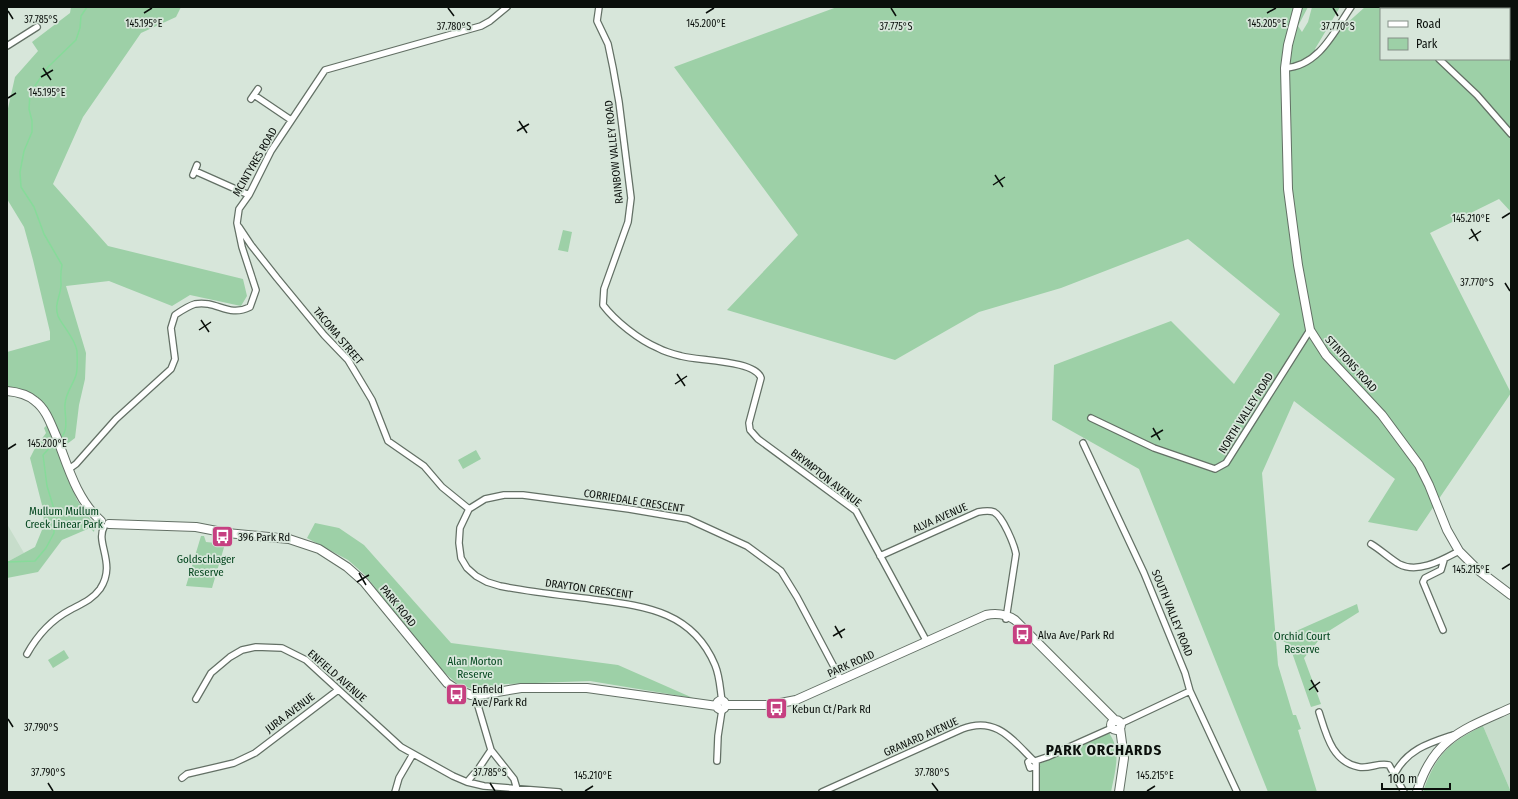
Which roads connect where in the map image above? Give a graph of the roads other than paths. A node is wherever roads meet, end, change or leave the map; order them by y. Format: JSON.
{"nodes":[{"id":1,"x":507,"y":7,"type":"edge"},
{"id":2,"x":599,"y":7,"type":"edge"},
{"id":3,"x":1298,"y":7,"type":"edge"},
{"id":4,"x":1351,"y":7,"type":"edge"},
{"id":5,"x":37,"y":27,"type":"dead end"},
{"id":6,"x":7,"y":46,"type":"edge"},
{"id":7,"x":1439,"y":60,"type":"edge"},
{"id":8,"x":1285,"y":68,"type":"junction"},
{"id":9,"x":258,"y":89,"type":"dead end"},
{"id":10,"x":291,"y":120,"type":"junction"},
{"id":11,"x":1511,"y":134,"type":"edge"},
{"id":12,"x":195,"y":171,"type":"dead end"},
{"id":13,"x":249,"y":195,"type":"junction"},
{"id":14,"x":237,"y":223,"type":"junction"},
{"id":15,"x":251,"y":245,"type":"junction"},
{"id":16,"x":242,"y":246,"type":"junction"},
{"id":17,"x":1310,"y":330,"type":"junction"},
{"id":18,"x":761,"y":378,"type":"joint"},
{"id":19,"x":7,"y":391,"type":"edge"},
{"id":20,"x":1090,"y":418,"type":"dead end"},
{"id":21,"x":1083,"y":443,"type":"dead end"},
{"id":22,"x":69,"y":468,"type":"junction"},
{"id":23,"x":469,"y":509,"type":"junction"},
{"id":24,"x":105,"y":524,"type":"junction"},
{"id":25,"x":1371,"y":544,"type":"dead end"},
{"id":26,"x":1459,"y":552,"type":"junction"},
{"id":27,"x":880,"y":556,"type":"junction"},
{"id":28,"x":1444,"y":560,"type":"junction"},
{"id":29,"x":1511,"y":595,"type":"edge"},
{"id":30,"x":1006,"y":617,"type":"junction"},
{"id":31,"x":1444,"y":630,"type":"dead end"},
{"id":32,"x":927,"y":642,"type":"junction"},
{"id":33,"x":27,"y":654,"type":"dead end"},
{"id":34,"x":841,"y":680,"type":"junction"},
{"id":35,"x":338,"y":690,"type":"junction"},
{"id":36,"x":1190,"y":691,"type":"junction"},
{"id":37,"x":475,"y":696,"type":"junction"},
{"id":38,"x":196,"y":699,"type":"dead end"},
{"id":39,"x":722,"y":705,"type":"junction"},
{"id":40,"x":1511,"y":708,"type":"edge"},
{"id":41,"x":1319,"y":712,"type":"dead end"},
{"id":42,"x":1116,"y":726,"type":"junction"},
{"id":43,"x":1457,"y":733,"type":"junction"},
{"id":44,"x":491,"y":750,"type":"junction"},
{"id":45,"x":413,"y":754,"type":"junction"},
{"id":46,"x":717,"y":761,"type":"dead end"},
{"id":47,"x":1033,"y":763,"type":"junction"},
{"id":48,"x":1395,"y":773,"type":"junction"},
{"id":49,"x":182,"y":778,"type":"dead end"},
{"id":50,"x":467,"y":782,"type":"junction"},
{"id":51,"x":514,"y":789,"type":"junction"},
{"id":52,"x":395,"y":792,"type":"edge"},
{"id":53,"x":559,"y":792,"type":"edge"},
{"id":54,"x":822,"y":792,"type":"edge"},
{"id":55,"x":1036,"y":792,"type":"edge"},
{"id":56,"x":1119,"y":792,"type":"edge"},
{"id":57,"x":1237,"y":792,"type":"edge"},
{"id":58,"x":1404,"y":792,"type":"edge"},
{"id":59,"x":1417,"y":792,"type":"edge"}],
"edges":[{"from":1,"to":10,"type":"street","name":"MCINTYRES ROAD"},
{"from":2,"to":18,"type":"street","name":"RAINBOW VALLEY ROAD"},
{"from":3,"to":8,"type":"street","name":"STINTONS ROAD"},
{"from":4,"to":8,"type":"street"},
{"from":5,"to":6,"type":"street"},
{"from":7,"to":11,"type":"street"},
{"from":8,"to":17,"type":"street","name":"STINTONS ROAD"},
{"from":9,"to":10,"type":"street"},
{"from":10,"to":13,"type":"street","name":"MCINTYRES ROAD"},
{"from":12,"to":13,"type":"street"},
{"from":13,"to":14,"type":"street","name":"MCINTYRES ROAD"},
{"from":14,"to":15,"type":"street","name":"TACOMA STREET"},
{"from":14,"to":16,"type":"street","name":"MCINTYRES ROAD"},
{"from":15,"to":16,"type":"street"},
{"from":15,"to":23,"type":"street","name":"TACOMA STREET"},
{"from":16,"to":22,"type":"street","name":"MCINTYRES ROAD"},
{"from":17,"to":20,"type":"street","name":"NORTH VALLEY ROAD"},
{"from":17,"to":26,"type":"street","name":"STINTONS ROAD"},
{"from":18,"to":27,"type":"street","name":"BRYMPTON AVENUE"},
{"from":19,"to":22,"type":"street"},
{"from":21,"to":36,"type":"street","name":"SOUTH VALLEY ROAD"},
{"from":22,"to":24,"type":"street"},
{"from":23,"to":34,"type":"street","name":"CORRIEDALE CRESCENT"},
{"from":23,"to":39,"type":"street","name":"DRAYTON CRESCENT"},
{"from":24,"to":33,"type":"street"},
{"from":24,"to":37,"type":"street","name":"PARK ROAD"},
{"from":25,"to":28,"type":"street"},
{"from":26,"to":28,"type":"street"},
{"from":26,"to":29,"type":"street","name":"STINTONS ROAD"},
{"from":27,"to":30,"type":"street","name":"ALVA AVENUE"},
{"from":27,"to":32,"type":"street","name":"BRYMPTON AVENUE"},
{"from":28,"to":31,"type":"street"},
{"from":30,"to":32,"type":"street","name":"PARK ROAD"},
{"from":30,"to":42,"type":"street"},
{"from":32,"to":34,"type":"street","name":"PARK ROAD"},
{"from":34,"to":39,"type":"street","name":"PARK ROAD"},
{"from":35,"to":38,"type":"street","name":"ENFIELD AVENUE"},
{"from":35,"to":45,"type":"street","name":"ENFIELD AVENUE"},
{"from":35,"to":49,"type":"street","name":"JURA AVENUE"},
{"from":36,"to":42,"type":"street"},
{"from":36,"to":57,"type":"street","name":"SOUTH VALLEY ROAD"},
{"from":37,"to":39,"type":"street","name":"PARK ROAD"},
{"from":37,"to":44,"type":"street"},
{"from":39,"to":46,"type":"street","name":"DRAYTON CRESCENT"},
{"from":40,"to":43,"type":"street"},
{"from":41,"to":48,"type":"street"},
{"from":42,"to":47,"type":"street"},
{"from":42,"to":56,"type":"street"},
{"from":43,"to":48,"type":"street"},
{"from":43,"to":59,"type":"street"},
{"from":44,"to":50,"type":"street"},
{"from":44,"to":51,"type":"street"},
{"from":45,"to":50,"type":"street","name":"ENFIELD AVENUE"},
{"from":45,"to":52,"type":"street"},
{"from":47,"to":54,"type":"street","name":"GRANARD AVENUE"},
{"from":47,"to":55,"type":"street"},
{"from":48,"to":58,"type":"street"},
{"from":50,"to":51,"type":"street","name":"ENFIELD AVENUE"},
{"from":51,"to":53,"type":"street","name":"ENFIELD AVENUE"}]}
